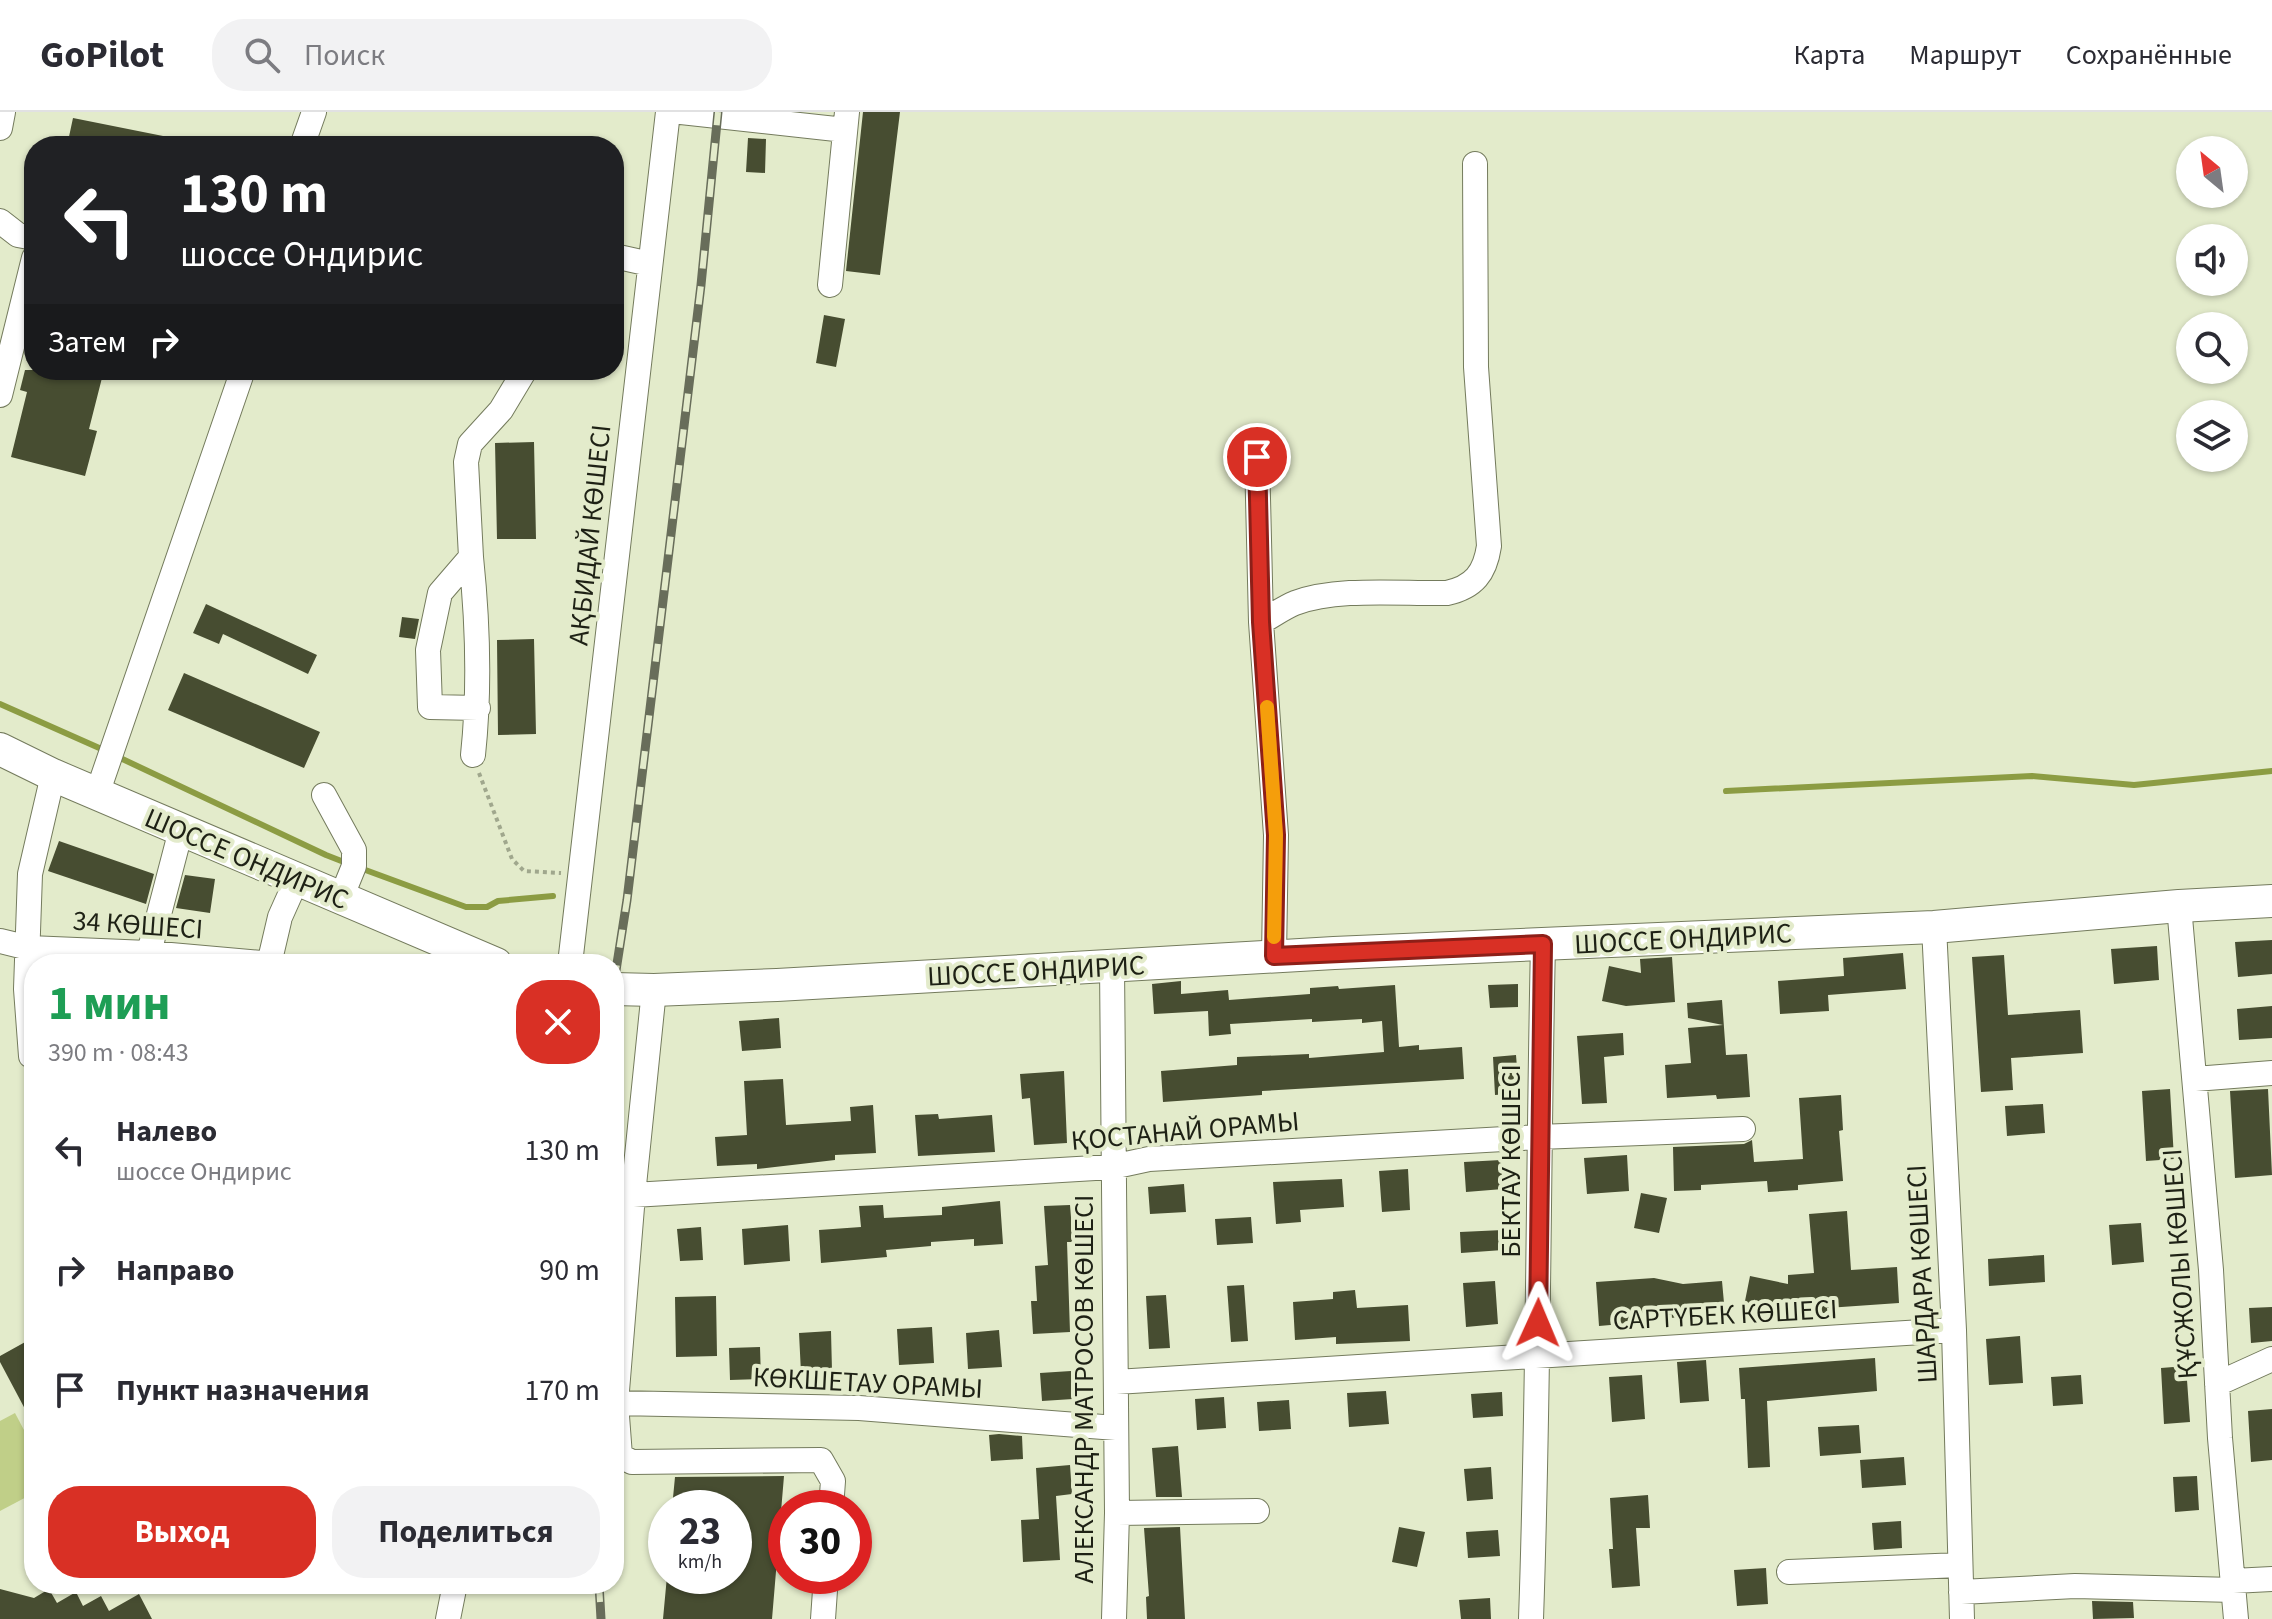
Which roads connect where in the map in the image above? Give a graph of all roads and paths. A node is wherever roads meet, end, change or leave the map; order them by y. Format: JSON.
{"nodes":[{"id":1,"x":3,"y":112,"type":"edge"},
{"id":2,"x":314,"y":112,"type":"edge"},
{"id":3,"x":668,"y":112,"type":"edge"},
{"id":4,"x":681,"y":112,"type":"edge"},
{"id":5,"x":846,"y":121,"type":"edge"},
{"id":6,"x":0,"y":128,"type":"edge"},
{"id":7,"x":306,"y":136,"type":"edge"},
{"id":8,"x":1475,"y":164,"type":"dead end"},
{"id":9,"x":0,"y":221,"type":"edge"},
{"id":10,"x":24,"y":236,"type":"edge"},
{"id":11,"x":624,"y":258,"type":"edge"},
{"id":12,"x":650,"y":264,"type":"junction"},
{"id":13,"x":830,"y":285,"type":"dead end"},
{"id":14,"x":24,"y":298,"type":"edge"},
{"id":15,"x":240,"y":380,"type":"edge"},
{"id":16,"x":519,"y":380,"type":"edge"},
{"id":17,"x":0,"y":395,"type":"edge"},
{"id":18,"x":1257,"y":457,"type":"dead end"},
{"id":19,"x":471,"y":557,"type":"junction"},
{"id":20,"x":1261,"y":622,"type":"junction"},
{"id":21,"x":478,"y":708,"type":"junction"},
{"id":22,"x":0,"y":749,"type":"edge"},
{"id":23,"x":473,"y":755,"type":"joint"},
{"id":24,"x":53,"y":775,"type":"junction"},
{"id":25,"x":97,"y":794,"type":"junction"},
{"id":26,"x":324,"y":795,"type":"dead end"},
{"id":27,"x":181,"y":830,"type":"junction"},
{"id":28,"x":581,"y":875,"type":"junction"},
{"id":29,"x":297,"y":879,"type":"junction"},
{"id":30,"x":341,"y":898,"type":"junction"},
{"id":31,"x":2272,"y":901,"type":"edge"},
{"id":32,"x":2179,"y":906,"type":"junction"},
{"id":33,"x":1934,"y":927,"type":"junction"},
{"id":34,"x":0,"y":941,"type":"edge"},
{"id":35,"x":1543,"y":944,"type":"junction"},
{"id":36,"x":29,"y":948,"type":"junction"},
{"id":37,"x":29,"y":954,"type":"edge"},
{"id":38,"x":100,"y":954,"type":"edge"},
{"id":39,"x":148,"y":954,"type":"edge"},
{"id":40,"x":272,"y":954,"type":"edge"},
{"id":41,"x":473,"y":954,"type":"edge"},
{"id":42,"x":571,"y":954,"type":"edge"},
{"id":43,"x":1274,"y":956,"type":"junction"},
{"id":44,"x":1112,"y":966,"type":"junction"},
{"id":45,"x":624,"y":989,"type":"edge"},
{"id":46,"x":654,"y":990,"type":"junction"},
{"id":47,"x":2272,"y":1073,"type":"edge"},
{"id":48,"x":2195,"y":1079,"type":"junction"},
{"id":49,"x":1743,"y":1129,"type":"dead end"},
{"id":50,"x":1539,"y":1137,"type":"junction"},
{"id":51,"x":1112,"y":1167,"type":"junction"},
{"id":52,"x":633,"y":1195,"type":"junction"},
{"id":53,"x":624,"y":1305,"type":"edge"},
{"id":54,"x":1954,"y":1330,"type":"junction"},
{"id":55,"x":1537,"y":1355,"type":"junction"},
{"id":56,"x":2272,"y":1359,"type":"edge"},
{"id":57,"x":1116,"y":1382,"type":"junction"},
{"id":58,"x":2217,"y":1384,"type":"junction"},
{"id":59,"x":624,"y":1403,"type":"edge"},
{"id":60,"x":1116,"y":1428,"type":"junction"},
{"id":61,"x":624,"y":1458,"type":"edge"},
{"id":62,"x":832,"y":1490,"type":"edge"},
{"id":63,"x":1257,"y":1511,"type":"dead end"},
{"id":64,"x":1117,"y":1513,"type":"junction"},
{"id":65,"x":1960,"y":1565,"type":"junction"},
{"id":66,"x":1789,"y":1572,"type":"dead end"},
{"id":67,"x":2272,"y":1579,"type":"edge"},
{"id":68,"x":2234,"y":1585,"type":"junction"},
{"id":69,"x":1961,"y":1592,"type":"junction"},
{"id":70,"x":453,"y":1594,"type":"edge"},
{"id":71,"x":825,"y":1594,"type":"edge"},
{"id":72,"x":448,"y":1619,"type":"edge"},
{"id":73,"x":823,"y":1619,"type":"edge"},
{"id":74,"x":1114,"y":1619,"type":"edge"},
{"id":75,"x":1531,"y":1619,"type":"edge"},
{"id":76,"x":1962,"y":1619,"type":"edge"},
{"id":77,"x":2236,"y":1619,"type":"edge"}],
"edges":[{"from":1,"to":6,"type":"street"},
{"from":2,"to":7,"type":"street"},
{"from":3,"to":12,"type":"street","name":"АҚБИДАЙ КӨШЕСІ"},
{"from":4,"to":5,"type":"street"},
{"from":5,"to":13,"type":"street"},
{"from":8,"to":20,"type":"street"},
{"from":9,"to":10,"type":"street"},
{"from":11,"to":12,"type":"street"},
{"from":12,"to":28,"type":"street","name":"АҚБИДАЙ КӨШЕСІ"},
{"from":14,"to":17,"type":"street"},
{"from":15,"to":25,"type":"street"},
{"from":16,"to":19,"type":"street"},
{"from":18,"to":20,"type":"street"},
{"from":19,"to":21,"type":"street"},
{"from":19,"to":21,"type":"street"},
{"from":20,"to":43,"type":"street"},
{"from":21,"to":23,"type":"street"},
{"from":22,"to":24,"type":"main road","name":"ШОССЕ ОНДИРИС"},
{"from":23,"to":28,"type":"path"},
{"from":24,"to":25,"type":"main road","name":"ШОССЕ ОНДИРИС"},
{"from":24,"to":36,"type":"street"},
{"from":25,"to":27,"type":"main road","name":"ШОССЕ ОНДИРИС"},
{"from":26,"to":30,"type":"street"},
{"from":27,"to":29,"type":"main road","name":"ШОССЕ ОНДИРИС"},
{"from":27,"to":39,"type":"street"},
{"from":28,"to":42,"type":"street","name":"АҚБИДАЙ КӨШЕСІ"},
{"from":29,"to":30,"type":"main road","name":"ШОССЕ ОНДИРИС"},
{"from":29,"to":40,"type":"street"},
{"from":30,"to":41,"type":"main road","name":"ШОССЕ ОНДИРИС"},
{"from":31,"to":32,"type":"main road","name":"ШОССЕ ОНДИРИС"},
{"from":32,"to":33,"type":"main road","name":"ШОССЕ ОНДИРИС"},
{"from":32,"to":48,"type":"street","name":"ҚҰСЖОЛЫ КӨШЕСІ"},
{"from":33,"to":35,"type":"main road","name":"ШОССЕ ОНДИРИС"},
{"from":33,"to":54,"type":"street","name":"ШАРДАРА КӨШЕСІ"},
{"from":34,"to":36,"type":"street","name":"34 КӨШЕСІ"},
{"from":35,"to":43,"type":"main road","name":"ШОССЕ ОНДИРИС"},
{"from":35,"to":50,"type":"street","name":"БЕКТАУ КӨШЕСІ"},
{"from":36,"to":37,"type":"street"},
{"from":36,"to":38,"type":"street","name":"34 КӨШЕСІ"},
{"from":43,"to":44,"type":"main road","name":"ШОССЕ ОНДИРИС"},
{"from":44,"to":46,"type":"main road","name":"ШОССЕ ОНДИРИС"},
{"from":44,"to":51,"type":"street","name":"АЛЕКСАНДР МАТРОСОВ КӨШЕСІ"},
{"from":45,"to":46,"type":"main road","name":"ШОССЕ ОНДИРИС"},
{"from":46,"to":52,"type":"street"},
{"from":47,"to":48,"type":"street"},
{"from":48,"to":58,"type":"street","name":"ҚҰСЖОЛЫ КӨШЕСІ"},
{"from":49,"to":50,"type":"street","name":"ҚОСТАНАЙ ОРАМЫ"},
{"from":50,"to":51,"type":"street","name":"ҚОСТАНАЙ ОРАМЫ"},
{"from":50,"to":55,"type":"street","name":"БЕКТАУ КӨШЕСІ"},
{"from":51,"to":52,"type":"street","name":"ҚОСТАНАЙ ОРАМЫ"},
{"from":51,"to":57,"type":"street","name":"АЛЕКСАНДР МАТРОСОВ КӨШЕСІ"},
{"from":52,"to":53,"type":"street"},
{"from":54,"to":55,"type":"street","name":"САРТҮБЕК КӨШЕСІ"},
{"from":54,"to":65,"type":"street","name":"ШАРДАРА КӨШЕСІ"},
{"from":55,"to":57,"type":"street","name":"САРТҮБЕК КӨШЕСІ"},
{"from":55,"to":75,"type":"street","name":"БЕКТАУ КӨШЕСІ"},
{"from":56,"to":58,"type":"street"},
{"from":57,"to":60,"type":"street","name":"АЛЕКСАНДР МАТРОСОВ КӨШЕСІ"},
{"from":58,"to":68,"type":"street","name":"ҚҰСЖОЛЫ КӨШЕСІ"},
{"from":59,"to":60,"type":"street","name":"КӨКШЕТАУ ОРАМЫ"},
{"from":60,"to":64,"type":"street","name":"АЛЕКСАНДР МАТРОСОВ КӨШЕСІ"},
{"from":61,"to":62,"type":"street"},
{"from":63,"to":64,"type":"street"},
{"from":64,"to":74,"type":"street","name":"АЛЕКСАНДР МАТРОСОВ КӨШЕСІ"},
{"from":65,"to":66,"type":"street"},
{"from":65,"to":69,"type":"street","name":"ШАРДАРА КӨШЕСІ"},
{"from":67,"to":68,"type":"street"},
{"from":68,"to":69,"type":"street"},
{"from":68,"to":77,"type":"street","name":"ҚҰСЖОЛЫ КӨШЕСІ"},
{"from":69,"to":76,"type":"street","name":"ШАРДАРА КӨШЕСІ"},
{"from":70,"to":72,"type":"street"},
{"from":71,"to":73,"type":"street"}]}
